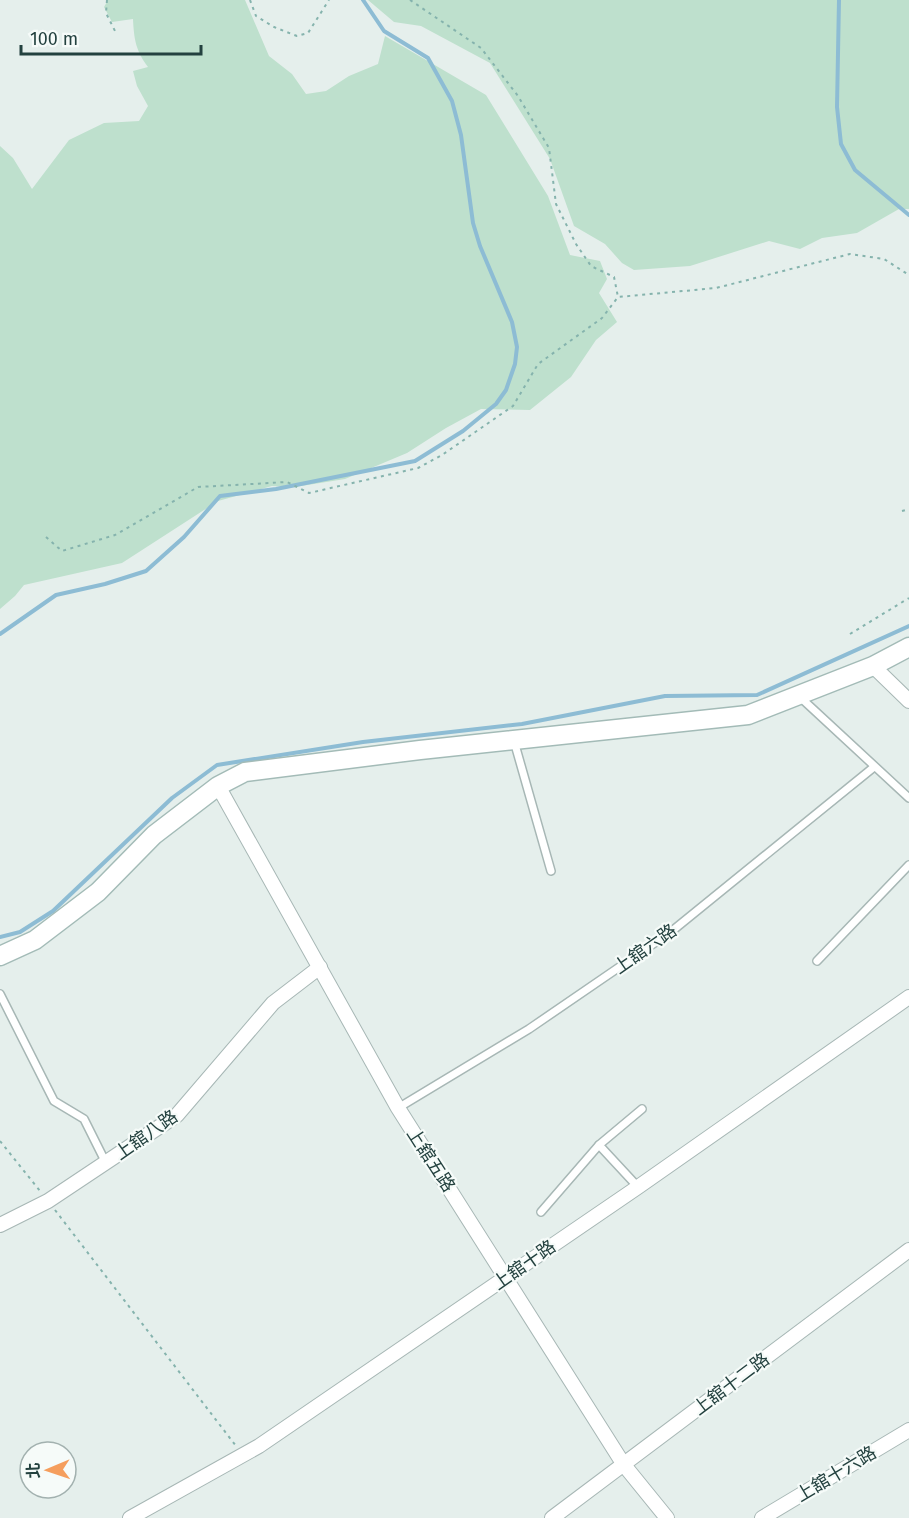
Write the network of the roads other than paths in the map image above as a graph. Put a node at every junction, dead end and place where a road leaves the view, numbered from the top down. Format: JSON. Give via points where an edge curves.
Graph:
{"nodes":[{"id":1,"x":909,"y":647,"type":"edge"},
{"id":2,"x":873,"y":666,"type":"junction"},
{"id":3,"x":799,"y":696,"type":"junction"},
{"id":4,"x":909,"y":701,"type":"edge"},
{"id":5,"x":514,"y":740,"type":"junction"},
{"id":6,"x":874,"y":767,"type":"junction"},
{"id":7,"x":218,"y":786,"type":"junction"},
{"id":8,"x":909,"y":798,"type":"edge"},
{"id":9,"x":909,"y":865,"type":"edge"},
{"id":10,"x":551,"y":871,"type":"dead end"},
{"id":11,"x":0,"y":956,"type":"edge"},
{"id":12,"x":817,"y":961,"type":"dead end"},
{"id":13,"x":320,"y":967,"type":"junction"},
{"id":14,"x":0,"y":994,"type":"edge"},
{"id":15,"x":909,"y":997,"type":"edge"},
{"id":16,"x":398,"y":1108,"type":"junction"},
{"id":17,"x":642,"y":1109,"type":"dead end"},
{"id":18,"x":599,"y":1144,"type":"junction"},
{"id":19,"x":106,"y":1163,"type":"junction"},
{"id":20,"x":638,"y":1187,"type":"junction"},
{"id":21,"x":541,"y":1212,"type":"dead end"},
{"id":22,"x":0,"y":1225,"type":"edge"},
{"id":23,"x":909,"y":1250,"type":"edge"},
{"id":24,"x":506,"y":1278,"type":"junction"},
{"id":25,"x":909,"y":1430,"type":"edge"},
{"id":26,"x":624,"y":1465,"type":"junction"},
{"id":27,"x":130,"y":1518,"type":"edge"},
{"id":28,"x":552,"y":1518,"type":"edge"},
{"id":29,"x":667,"y":1518,"type":"edge"},
{"id":30,"x":762,"y":1518,"type":"edge"}],
"edges":[{"from":1,"to":2,"type":"street"},
{"from":2,"to":3,"type":"street"},
{"from":2,"to":4,"type":"street"},
{"from":3,"to":5,"type":"street","via":[[748,715]]},
{"from":3,"to":6,"type":"lane"},
{"from":5,"to":7,"type":"street","via":[[245,772]]},
{"from":5,"to":10,"type":"lane"},
{"from":6,"to":8,"type":"lane"},
{"from":6,"to":16,"type":"lane","name":"上舘六路","via":[[672,931],[529,1029]]},
{"from":7,"to":11,"type":"street","via":[[154,835],[98,892],[35,940]]},
{"from":7,"to":13,"type":"street","name":"上舘五路"},
{"from":9,"to":12,"type":"lane"},
{"from":13,"to":16,"type":"street","name":"上舘五路"},
{"from":13,"to":19,"type":"street","name":"上舘八路","via":[[273,1003],[177,1116]]},
{"from":14,"to":19,"type":"lane","via":[[54,1101],[84,1119]]},
{"from":15,"to":20,"type":"street","name":"上舘十路"},
{"from":16,"to":24,"type":"street","name":"上舘五路"},
{"from":17,"to":18,"type":"lane"},
{"from":18,"to":20,"type":"lane"},
{"from":18,"to":21,"type":"lane"},
{"from":19,"to":22,"type":"street","name":"上舘八路","via":[[48,1201]]},
{"from":20,"to":24,"type":"street","name":"上舘十路"},
{"from":23,"to":26,"type":"street","name":"上舘十二路"},
{"from":24,"to":26,"type":"street","name":"上舘五路"},
{"from":24,"to":27,"type":"street","name":"上舘十路","via":[[269,1440]]},
{"from":25,"to":30,"type":"street","name":"上舘十六路"},
{"from":26,"to":28,"type":"street","name":"上舘十二路"},
{"from":26,"to":29,"type":"street","name":"上舘五路"}]}
